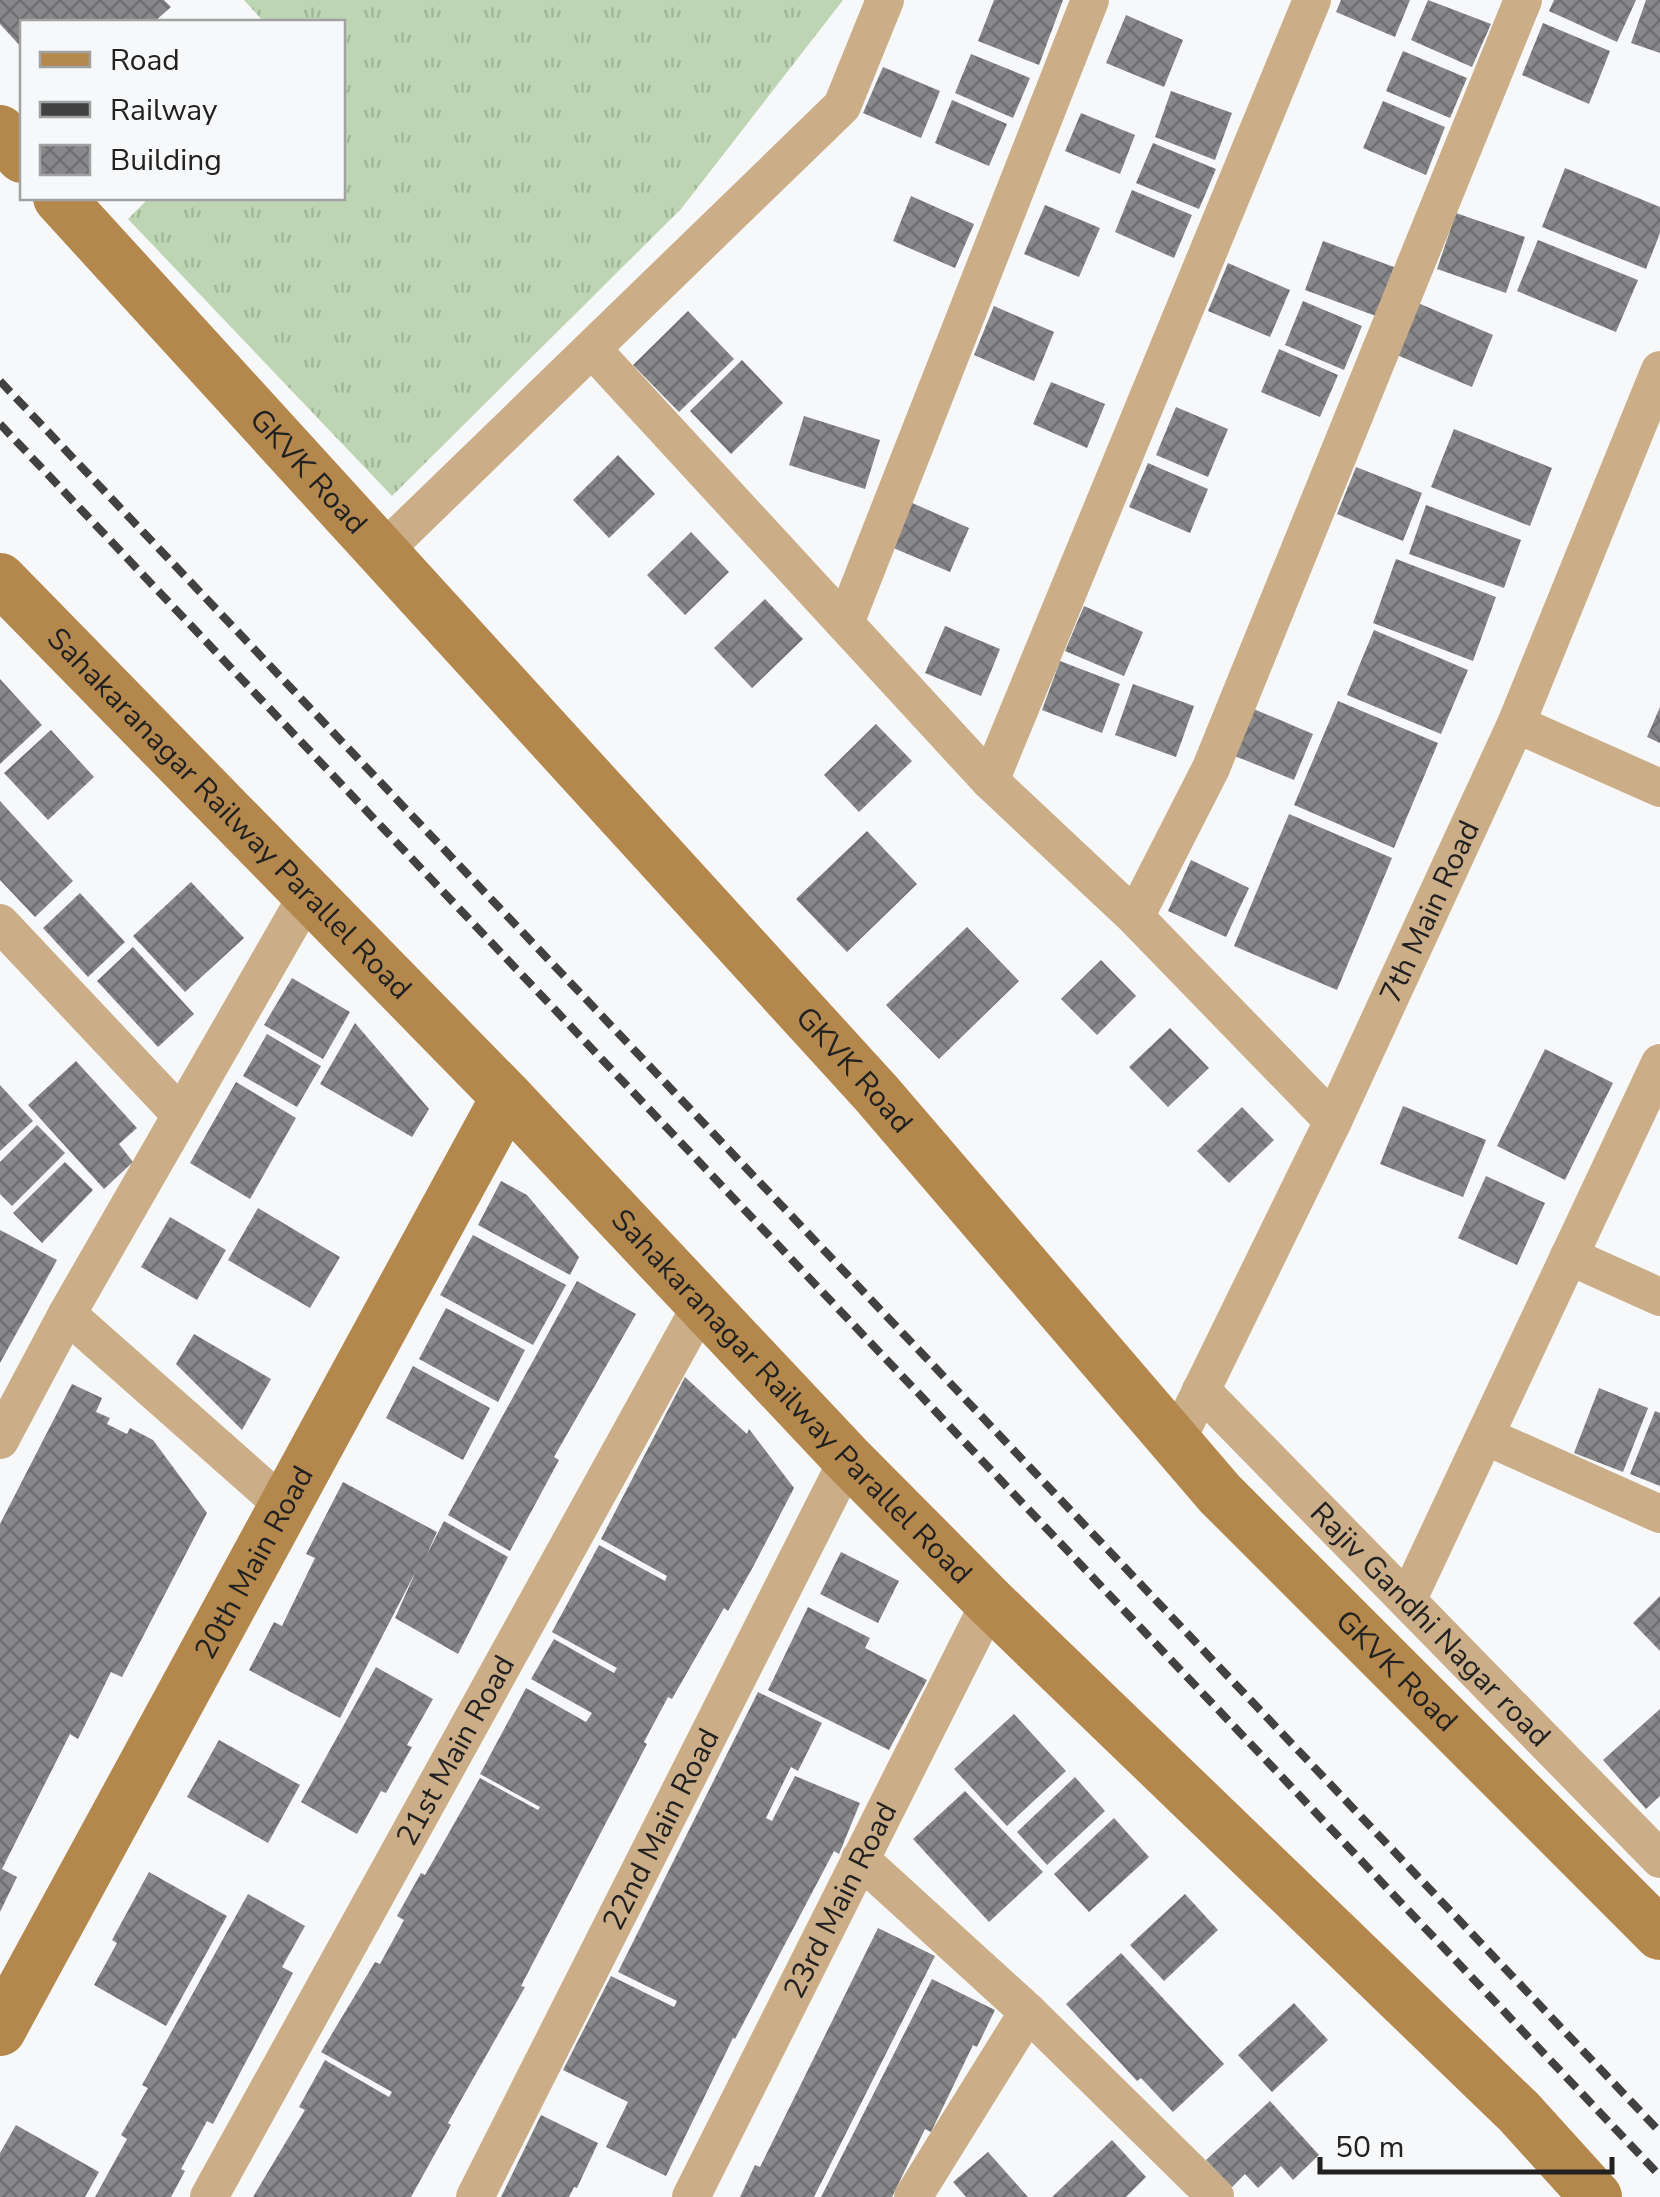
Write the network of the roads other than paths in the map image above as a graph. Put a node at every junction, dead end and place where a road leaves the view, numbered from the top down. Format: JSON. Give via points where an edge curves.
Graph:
{"nodes":[{"id":1,"x":884,"y":0,"type":"edge"},
{"id":2,"x":1090,"y":0,"type":"edge"},
{"id":3,"x":1312,"y":0,"type":"edge"},
{"id":4,"x":1524,"y":0,"type":"edge"},
{"id":5,"x":0,"y":132,"type":"edge"},
{"id":6,"x":20,"y":155,"type":"edge"},
{"id":7,"x":61,"y":200,"type":"edge"},
{"id":8,"x":592,"y":349,"type":"junction"},
{"id":9,"x":1660,"y":370,"type":"edge"},
{"id":10,"x":1647,"y":442,"type":"edge"},
{"id":11,"x":384,"y":552,"type":"junction"},
{"id":12,"x":0,"y":579,"type":"edge"},
{"id":13,"x":845,"y":623,"type":"junction"},
{"id":14,"x":1516,"y":724,"type":"junction"},
{"id":15,"x":990,"y":781,"type":"junction"},
{"id":16,"x":1660,"y":788,"type":"edge"},
{"id":17,"x":308,"y":894,"type":"junction"},
{"id":18,"x":1135,"y":917,"type":"junction"},
{"id":19,"x":0,"y":923,"type":"edge"},
{"id":20,"x":1658,"y":1070,"type":"edge"},
{"id":21,"x":507,"y":1096,"type":"junction"},
{"id":22,"x":181,"y":1115,"type":"junction"},
{"id":23,"x":1332,"y":1122,"type":"junction"},
{"id":24,"x":1570,"y":1256,"type":"junction"},
{"id":25,"x":1660,"y":1296,"type":"edge"},
{"id":26,"x":703,"y":1302,"type":"junction"},
{"id":27,"x":67,"y":1314,"type":"junction"},
{"id":28,"x":1202,"y":1390,"type":"junction"},
{"id":29,"x":1485,"y":1436,"type":"junction"},
{"id":30,"x":0,"y":1440,"type":"edge"},
{"id":31,"x":1176,"y":1442,"type":"junction"},
{"id":32,"x":848,"y":1460,"type":"junction"},
{"id":33,"x":284,"y":1506,"type":"junction"},
{"id":34,"x":1660,"y":1514,"type":"edge"},
{"id":35,"x":1408,"y":1599,"type":"junction"},
{"id":36,"x":990,"y":1602,"type":"junction"},
{"id":37,"x":1660,"y":1858,"type":"edge"},
{"id":38,"x":860,"y":1859,"type":"junction"},
{"id":39,"x":1660,"y":1934,"type":"edge"},
{"id":40,"x":1028,"y":2012,"type":"junction"},
{"id":41,"x":1,"y":2026,"type":"edge"},
{"id":42,"x":1215,"y":2196,"type":"edge"},
{"id":43,"x":209,"y":2197,"type":"edge"},
{"id":44,"x":475,"y":2197,"type":"edge"},
{"id":45,"x":690,"y":2197,"type":"edge"},
{"id":46,"x":913,"y":2197,"type":"edge"},
{"id":47,"x":1596,"y":2197,"type":"edge"}],
"edges":[{"from":1,"to":8,"type":"street","via":[[842,106]]},
{"from":2,"to":13,"type":"street"},
{"from":3,"to":15,"type":"street"},
{"from":4,"to":18,"type":"street","via":[[1211,768]]},
{"from":5,"to":6,"type":"street"},
{"from":7,"to":11,"type":"street","name":"GKVK Road"},
{"from":8,"to":11,"type":"street"},
{"from":8,"to":13,"type":"street"},
{"from":9,"to":10,"type":"street","name":"7th Main Road"},
{"from":10,"to":14,"type":"street","name":"7th Main Road"},
{"from":11,"to":31,"type":"street","name":"GKVK Road","via":[[876,1092]]},
{"from":12,"to":17,"type":"street","name":"Sahakaranagar Railway Parallel Road"},
{"from":13,"to":15,"type":"street"},
{"from":14,"to":16,"type":"street"},
{"from":14,"to":23,"type":"street","name":"7th Main Road"},
{"from":15,"to":18,"type":"street"},
{"from":17,"to":21,"type":"street","name":"Sahakaranagar Railway Parallel Road"},
{"from":17,"to":22,"type":"street"},
{"from":18,"to":23,"type":"street"},
{"from":19,"to":22,"type":"street"},
{"from":20,"to":24,"type":"street"},
{"from":21,"to":26,"type":"street","name":"Sahakaranagar Railway Parallel Road"},
{"from":21,"to":33,"type":"street","name":"20th Main Road"},
{"from":22,"to":27,"type":"street"},
{"from":23,"to":28,"type":"street","name":"7th Main Road"},
{"from":24,"to":25,"type":"street"},
{"from":24,"to":29,"type":"street"},
{"from":26,"to":32,"type":"street","name":"Sahakaranagar Railway Parallel Road"},
{"from":26,"to":43,"type":"street","name":"21st Main Road"},
{"from":27,"to":30,"type":"street"},
{"from":27,"to":33,"type":"street"},
{"from":28,"to":31,"type":"street","name":"7th Main Road"},
{"from":28,"to":35,"type":"street","name":"Rajiv Gandhi Nagar road"},
{"from":29,"to":34,"type":"street"},
{"from":29,"to":35,"type":"street"},
{"from":31,"to":39,"type":"street","name":"GKVK Road","via":[[1220,1494]]},
{"from":32,"to":36,"type":"street","name":"Sahakaranagar Railway Parallel Road"},
{"from":32,"to":44,"type":"street","name":"22nd Main Road"},
{"from":33,"to":41,"type":"street","name":"20th Main Road"},
{"from":35,"to":37,"type":"street","name":"Rajiv Gandhi Nagar road"},
{"from":36,"to":38,"type":"street","name":"23rd Main Road"},
{"from":36,"to":47,"type":"street","name":"Sahakaranagar Railway Parallel Road","via":[[1519,2112]]},
{"from":38,"to":40,"type":"street"},
{"from":38,"to":45,"type":"street","name":"23rd Main Road"},
{"from":40,"to":42,"type":"street"},
{"from":40,"to":46,"type":"street"}]}
